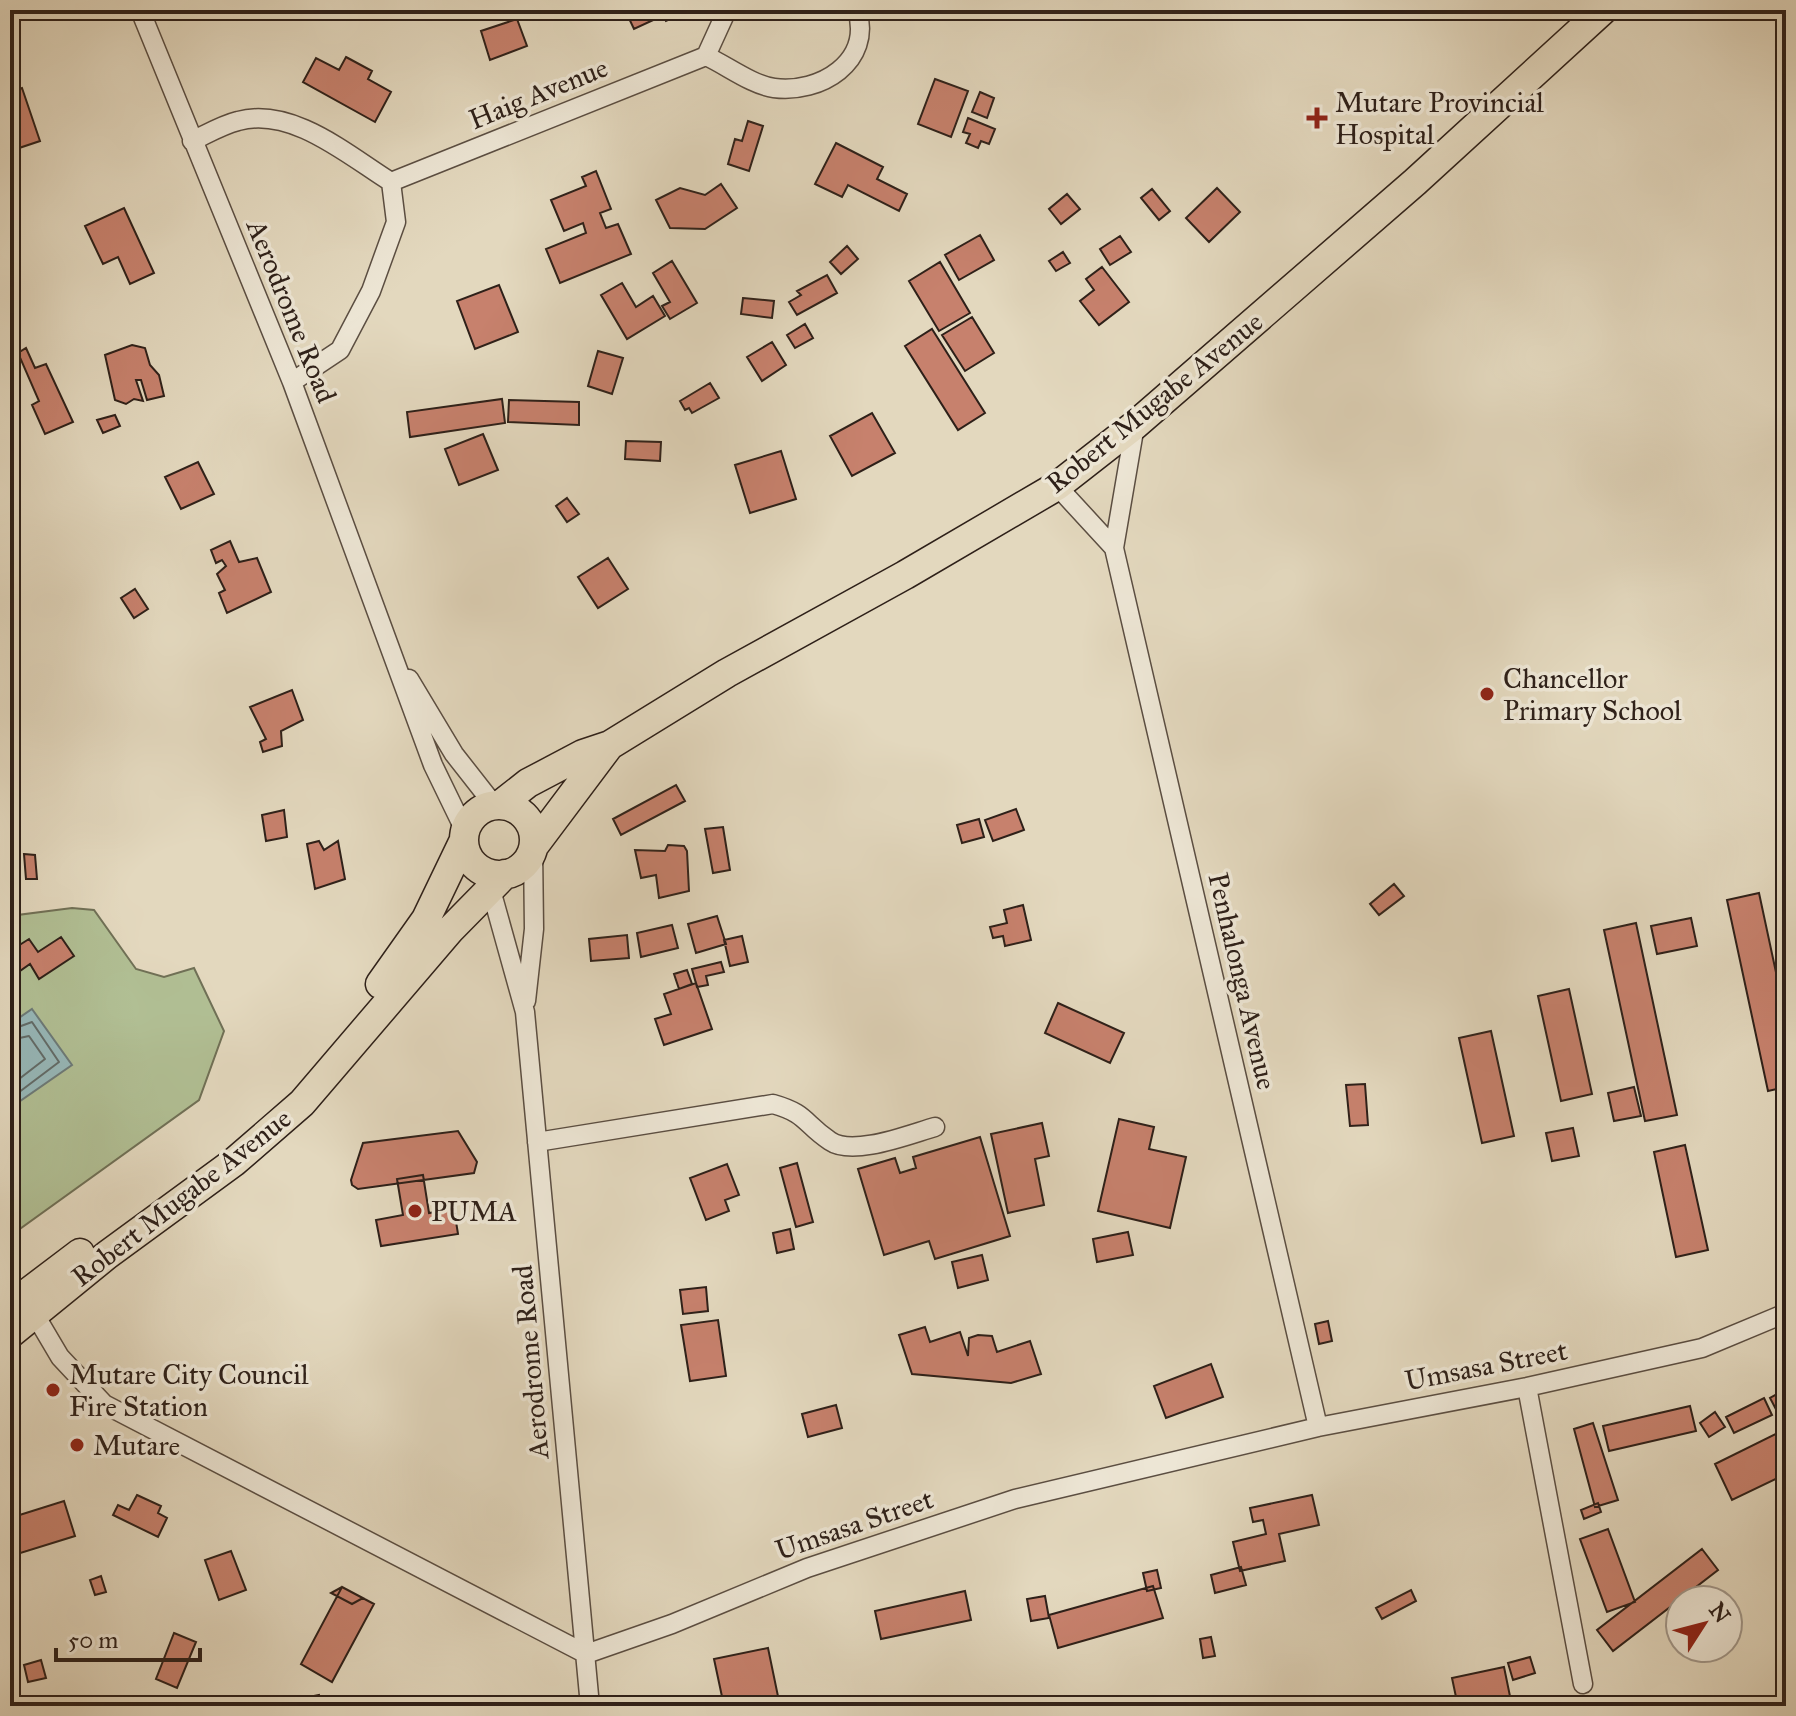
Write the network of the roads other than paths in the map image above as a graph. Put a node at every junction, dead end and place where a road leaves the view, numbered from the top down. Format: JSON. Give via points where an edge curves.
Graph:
{"nodes":[{"id":1,"x":140,"y":10,"type":"edge"},
{"id":2,"x":727,"y":10,"type":"edge"},
{"id":3,"x":857,"y":10,"type":"edge"},
{"id":4,"x":1603,"y":10,"type":"edge"},
{"id":5,"x":706,"y":56,"type":"junction"},
{"id":6,"x":192,"y":141,"type":"junction"},
{"id":7,"x":391,"y":182,"type":"junction"},
{"id":8,"x":292,"y":382,"type":"junction"},
{"id":9,"x":1135,"y":425,"type":"junction"},
{"id":10,"x":1057,"y":486,"type":"junction"},
{"id":11,"x":1114,"y":548,"type":"junction"},
{"id":12,"x":383,"y":635,"type":"junction"},
{"id":13,"x":610,"y":745,"type":"junction"},
{"id":14,"x":497,"y":805,"type":"junction"},
{"id":15,"x":465,"y":836,"type":"junction"},
{"id":16,"x":533,"y":847,"type":"junction"},
{"id":17,"x":494,"y":879,"type":"junction"},
{"id":18,"x":525,"y":1012,"type":"junction"},
{"id":19,"x":935,"y":1127,"type":"dead end"},
{"id":20,"x":537,"y":1142,"type":"junction"},
{"id":21,"x":22,"y":1309,"type":"edge"},
{"id":22,"x":1786,"y":1313,"type":"edge"},
{"id":23,"x":10,"y":1334,"type":"edge"},
{"id":24,"x":1527,"y":1387,"type":"junction"},
{"id":25,"x":1318,"y":1427,"type":"junction"},
{"id":26,"x":586,"y":1654,"type":"junction"},
{"id":27,"x":1583,"y":1684,"type":"dead end"},
{"id":28,"x":590,"y":1706,"type":"edge"}],
"edges":[{"from":1,"to":6,"type":"street","name":"Aerodrome Road"},
{"from":2,"to":5,"type":"street"},
{"from":3,"to":5,"type":"street","via":[[857,50],[817,86],[772,88]]},
{"from":4,"to":9,"type":"highway","name":"Robert Mugabe Avenue"},
{"from":5,"to":7,"type":"street","name":"Haig Avenue"},
{"from":6,"to":7,"type":"street","via":[[240,120],[274,121],[311,132]]},
{"from":6,"to":8,"type":"street","name":"Aerodrome Road"},
{"from":7,"to":8,"type":"street","via":[[396,222],[371,291],[340,350]]},
{"from":8,"to":12,"type":"street","name":"Aerodrome Road"},
{"from":9,"to":10,"type":"highway","name":"Robert Mugabe Avenue"},
{"from":9,"to":11,"type":"street","name":"Penhalonga Avenue"},
{"from":10,"to":11,"type":"street","name":"Penhalonga Avenue"},
{"from":10,"to":13,"type":"highway","name":"Robert Mugabe Avenue"},
{"from":11,"to":25,"type":"street","name":"Penhalonga Avenue"},
{"from":12,"to":14,"type":"street","name":"Aerodrome Road","via":[[454,754]]},
{"from":12,"to":15,"type":"street","name":"Aerodrome Road"},
{"from":13,"to":14,"type":"highway","name":"Robert Mugabe Avenue","via":[[559,766]]},
{"from":13,"to":16,"type":"highway","name":"Robert Mugabe Avenue"},
{"from":14,"to":15,"type":"highway","via":[[476,813]]},
{"from":14,"to":16,"type":"highway","via":[[522,813],[534,834]]},
{"from":15,"to":17,"type":"highway","via":[[470,859]]},
{"from":15,"to":21,"type":"highway","name":"Robert Mugabe Avenue","via":[[426,919],[403,954],[291,1090],[221,1153]]},
{"from":16,"to":17,"type":"highway","via":[[526,862]]},
{"from":16,"to":18,"type":"street","name":"Aerodrome Road","via":[[534,929]]},
{"from":17,"to":18,"type":"street","name":"Aerodrome Road"},
{"from":17,"to":21,"type":"highway","name":"Robert Mugabe Avenue","via":[[335,1067],[272,1131]]},
{"from":18,"to":20,"type":"street","name":"Aerodrome Road"},
{"from":19,"to":20,"type":"street","via":[[868,1145],[833,1144],[800,1112],[773,1104]]},
{"from":20,"to":26,"type":"street","name":"Aerodrome Road"},
{"from":21,"to":23,"type":"highway","name":"Robert Mugabe Avenue"},
{"from":21,"to":26,"type":"street","via":[[104,1404]]},
{"from":22,"to":24,"type":"street","name":"Umsasa Street","via":[[1702,1348]]},
{"from":24,"to":25,"type":"street","name":"Umsasa Street"},
{"from":24,"to":27,"type":"street"},
{"from":25,"to":26,"type":"street","name":"Umsasa Street","via":[[1015,1499],[807,1568]]},
{"from":26,"to":28,"type":"street","name":"Aerodrome Road"}]}
